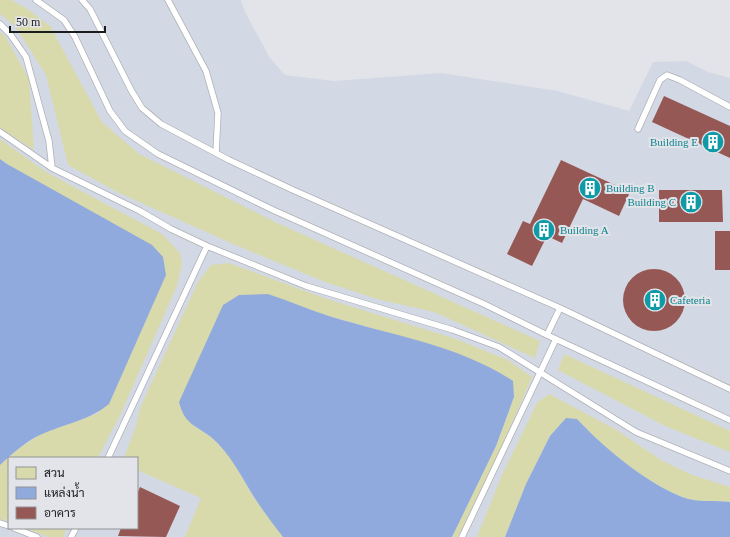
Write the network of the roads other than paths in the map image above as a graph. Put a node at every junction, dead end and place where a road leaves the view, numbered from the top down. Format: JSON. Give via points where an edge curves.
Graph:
{"nodes":[{"id":1,"x":36,"y":0,"type":"edge"},
{"id":2,"x":82,"y":0,"type":"edge"},
{"id":3,"x":168,"y":0,"type":"edge"},
{"id":4,"x":0,"y":24,"type":"edge"},
{"id":5,"x":730,"y":106,"type":"edge"},
{"id":6,"x":638,"y":129,"type":"dead end"},
{"id":7,"x":0,"y":132,"type":"edge"},
{"id":8,"x":216,"y":153,"type":"junction"},
{"id":9,"x":52,"y":168,"type":"junction"},
{"id":10,"x":207,"y":246,"type":"junction"},
{"id":11,"x":560,"y":308,"type":"junction"},
{"id":12,"x":547,"y":335,"type":"junction"},
{"id":13,"x":556,"y":339,"type":"junction"},
{"id":14,"x":540,"y":373,"type":"junction"},
{"id":15,"x":730,"y":390,"type":"edge"},
{"id":16,"x":730,"y":420,"type":"edge"},
{"id":17,"x":108,"y":457,"type":"edge"},
{"id":18,"x":730,"y":470,"type":"edge"},
{"id":19,"x":17,"y":529,"type":"edge"},
{"id":20,"x":37,"y":537,"type":"edge"},
{"id":21,"x":462,"y":537,"type":"edge"}],
"edges":[{"from":1,"to":12,"type":"lane","via":[[64,20],[75,37],[110,111],[125,131],[158,154],[273,210],[484,304]]},
{"from":2,"to":8,"type":"lane","via":[[90,9],[142,108],[161,124]]},
{"from":3,"to":8,"type":"lane","via":[[206,71],[218,113]]},
{"from":4,"to":9,"type":"lane","via":[[26,57],[49,141]]},
{"from":5,"to":6,"type":"lane","via":[[667,75],[660,80]]},
{"from":7,"to":9,"type":"lane"},
{"from":8,"to":11,"type":"lane","via":[[293,190]]},
{"from":9,"to":10,"type":"lane"},
{"from":10,"to":14,"type":"lane","via":[[306,286],[453,330],[499,347]]},
{"from":10,"to":17,"type":"lane"},
{"from":11,"to":12,"type":"lane"},
{"from":11,"to":15,"type":"lane"},
{"from":12,"to":13,"type":"lane"},
{"from":13,"to":14,"type":"lane"},
{"from":13,"to":16,"type":"lane"},
{"from":14,"to":18,"type":"lane","via":[[636,432]]},
{"from":14,"to":21,"type":"lane"},
{"from":19,"to":20,"type":"lane"}]}
